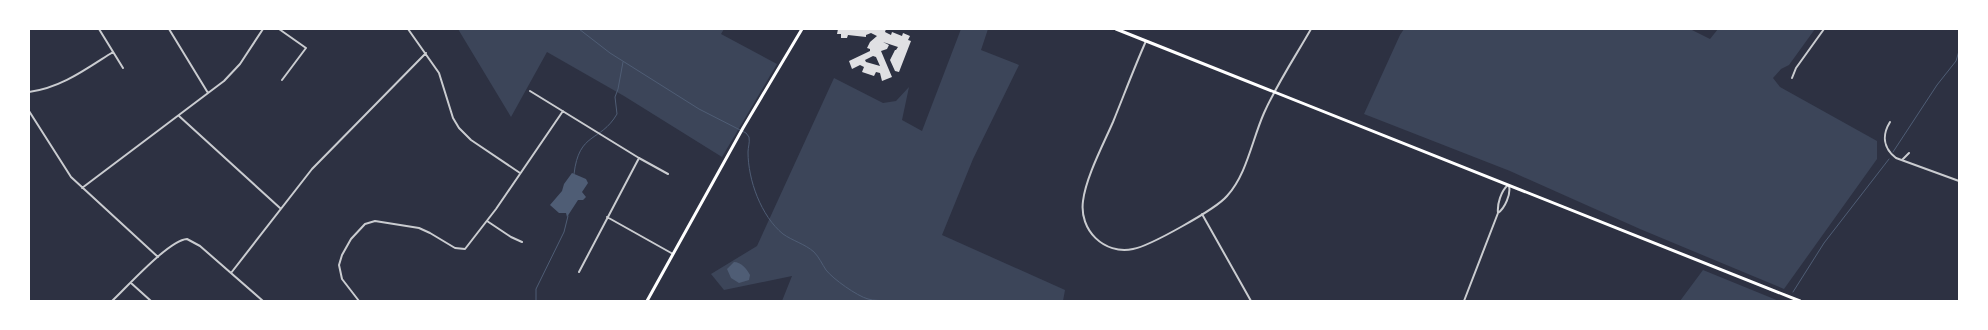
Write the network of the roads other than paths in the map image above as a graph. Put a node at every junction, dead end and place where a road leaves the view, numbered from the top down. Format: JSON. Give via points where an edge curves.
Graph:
{"nodes":[{"id":1,"x":99,"y":29,"type":"edge"},
{"id":2,"x":169,"y":29,"type":"edge"},
{"id":3,"x":263,"y":29,"type":"edge"},
{"id":4,"x":279,"y":29,"type":"edge"},
{"id":5,"x":408,"y":29,"type":"edge"},
{"id":6,"x":802,"y":29,"type":"edge"},
{"id":7,"x":1116,"y":29,"type":"edge"},
{"id":8,"x":1311,"y":29,"type":"edge"},
{"id":9,"x":1824,"y":29,"type":"edge"},
{"id":10,"x":1146,"y":41,"type":"junction"},
{"id":11,"x":113,"y":52,"type":"junction"},
{"id":12,"x":426,"y":53,"type":"junction"},
{"id":13,"x":123,"y":68,"type":"dead end"},
{"id":14,"x":1792,"y":78,"type":"dead end"},
{"id":15,"x":282,"y":80,"type":"dead end"},
{"id":16,"x":1275,"y":91,"type":"junction"},
{"id":17,"x":29,"y":92,"type":"edge"},
{"id":18,"x":530,"y":92,"type":"dead end"},
{"id":19,"x":208,"y":93,"type":"junction"},
{"id":20,"x":29,"y":111,"type":"edge"},
{"id":21,"x":563,"y":111,"type":"junction"},
{"id":22,"x":179,"y":116,"type":"junction"},
{"id":23,"x":1890,"y":122,"type":"dead end"},
{"id":24,"x":1909,"y":153,"type":"dead end"},
{"id":25,"x":639,"y":158,"type":"junction"},
{"id":26,"x":1902,"y":160,"type":"junction"},
{"id":27,"x":520,"y":173,"type":"junction"},
{"id":28,"x":668,"y":174,"type":"dead end"},
{"id":29,"x":1959,"y":181,"type":"edge"},
{"id":30,"x":1509,"y":184,"type":"junction"},
{"id":31,"x":82,"y":188,"type":"junction"},
{"id":32,"x":280,"y":208,"type":"junction"},
{"id":33,"x":1498,"y":213,"type":"junction"},
{"id":34,"x":1202,"y":214,"type":"junction"},
{"id":35,"x":607,"y":217,"type":"junction"},
{"id":36,"x":487,"y":221,"type":"junction"},
{"id":37,"x":522,"y":242,"type":"dead end"},
{"id":38,"x":672,"y":254,"type":"junction"},
{"id":39,"x":158,"y":257,"type":"junction"},
{"id":40,"x":579,"y":272,"type":"dead end"},
{"id":41,"x":232,"y":273,"type":"junction"},
{"id":42,"x":131,"y":283,"type":"junction"},
{"id":43,"x":112,"y":301,"type":"edge"},
{"id":44,"x":152,"y":301,"type":"edge"},
{"id":45,"x":263,"y":301,"type":"edge"},
{"id":46,"x":359,"y":301,"type":"edge"},
{"id":47,"x":647,"y":301,"type":"edge"},
{"id":48,"x":1251,"y":301,"type":"edge"},
{"id":49,"x":1464,"y":301,"type":"edge"},
{"id":50,"x":1800,"y":301,"type":"edge"}],
"edges":[{"from":1,"to":11,"type":"street"},
{"from":2,"to":19,"type":"street"},
{"from":3,"to":19,"type":"street","via":[[232,74]]},
{"from":4,"to":15,"type":"street","via":[[306,48]]},
{"from":5,"to":12,"type":"street"},
{"from":6,"to":38,"type":"main road"},
{"from":7,"to":10,"type":"main road"},
{"from":8,"to":16,"type":"street"},
{"from":9,"to":14,"type":"street","via":[[1796,68]]},
{"from":10,"to":16,"type":"main road"},
{"from":10,"to":34,"type":"street","via":[[1085,192],[1082,207],[1085,222],[1101,243],[1113,249],[1128,250],[1151,243]]},
{"from":11,"to":13,"type":"street"},
{"from":11,"to":17,"type":"street","via":[[61,84]]},
{"from":12,"to":27,"type":"street","via":[[439,73],[451,113],[459,128],[471,140]]},
{"from":12,"to":32,"type":"street","via":[[312,169]]},
{"from":16,"to":30,"type":"main road"},
{"from":16,"to":34,"type":"street","via":[[1236,183],[1226,197]]},
{"from":18,"to":21,"type":"street"},
{"from":19,"to":22,"type":"street"},
{"from":20,"to":31,"type":"street","via":[[62,165]]},
{"from":21,"to":25,"type":"street"},
{"from":21,"to":27,"type":"street"},
{"from":22,"to":31,"type":"street"},
{"from":22,"to":32,"type":"street"},
{"from":23,"to":26,"type":"street","via":[[1886,129],[1885,143],[1890,153]]},
{"from":24,"to":26,"type":"street"},
{"from":25,"to":28,"type":"street"},
{"from":25,"to":35,"type":"street"},
{"from":26,"to":29,"type":"street"},
{"from":27,"to":36,"type":"street"},
{"from":30,"to":33,"type":"street","via":[[1504,189]]},
{"from":30,"to":33,"type":"street","via":[[1511,191]]},
{"from":30,"to":50,"type":"main road"},
{"from":31,"to":39,"type":"street"},
{"from":32,"to":41,"type":"street"},
{"from":33,"to":49,"type":"street"},
{"from":34,"to":48,"type":"street"},
{"from":35,"to":38,"type":"street"},
{"from":35,"to":40,"type":"street"},
{"from":36,"to":37,"type":"street"},
{"from":36,"to":46,"type":"street","via":[[469,246],[462,250],[419,228],[375,221],[361,226],[345,249],[339,265],[342,279]]},
{"from":38,"to":47,"type":"main road"},
{"from":39,"to":41,"type":"street","via":[[178,241],[187,239],[200,246]]},
{"from":39,"to":42,"type":"street"},
{"from":41,"to":45,"type":"street"},
{"from":42,"to":43,"type":"street"},
{"from":42,"to":44,"type":"street"}]}
